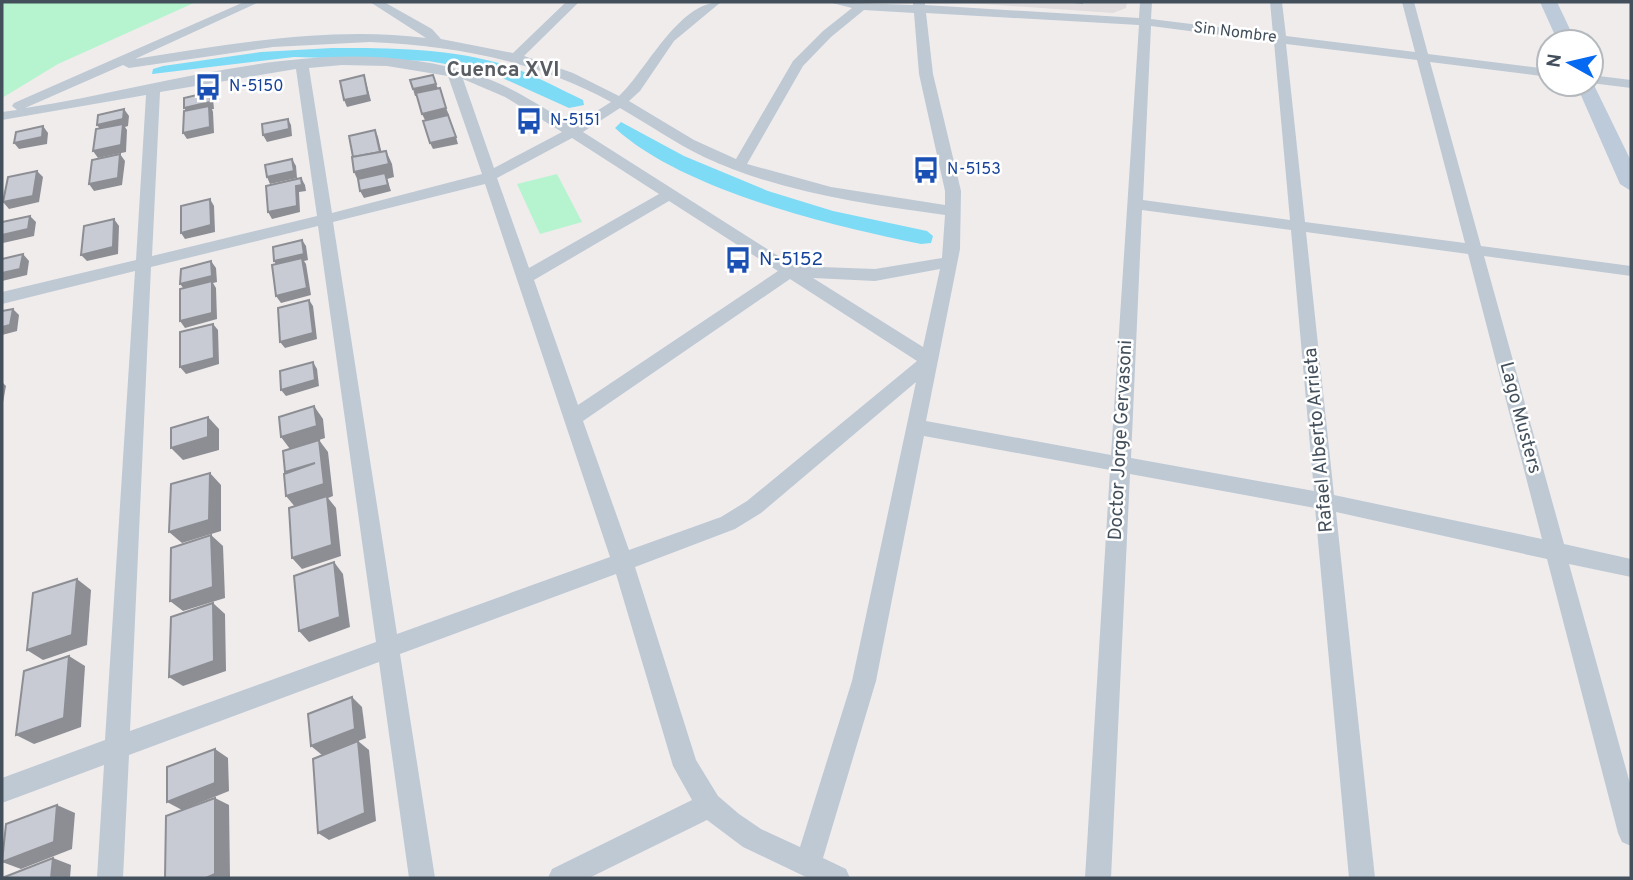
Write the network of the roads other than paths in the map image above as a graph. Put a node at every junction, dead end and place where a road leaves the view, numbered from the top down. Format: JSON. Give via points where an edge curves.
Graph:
{"nodes":[{"id":1,"x":253,"y":2,"type":"edge"},
{"id":2,"x":376,"y":2,"type":"edge"},
{"id":3,"x":411,"y":2,"type":"edge"},
{"id":4,"x":573,"y":2,"type":"edge"},
{"id":5,"x":715,"y":2,"type":"edge"},
{"id":6,"x":834,"y":2,"type":"edge"},
{"id":7,"x":1146,"y":2,"type":"edge"},
{"id":8,"x":1276,"y":2,"type":"edge"},
{"id":9,"x":1408,"y":2,"type":"edge"},
{"id":10,"x":1549,"y":2,"type":"edge"},
{"id":11,"x":919,"y":6,"type":"edge"},
{"id":12,"x":860,"y":7,"type":"junction"},
{"id":13,"x":392,"y":11,"type":"junction"},
{"id":14,"x":1145,"y":22,"type":"junction"},
{"id":15,"x":1561,"y":28,"type":"edge"},
{"id":16,"x":1280,"y":39,"type":"junction"},
{"id":17,"x":437,"y":43,"type":"junction"},
{"id":18,"x":147,"y":49,"type":"junction"},
{"id":19,"x":516,"y":57,"type":"junction"},
{"id":20,"x":1423,"y":57,"type":"junction"},
{"id":21,"x":302,"y":64,"type":"junction"},
{"id":22,"x":1535,"y":72,"type":"edge"},
{"id":23,"x":454,"y":73,"type":"junction"},
{"id":24,"x":127,"y":74,"type":"junction"},
{"id":25,"x":1605,"y":81,"type":"edge"},
{"id":26,"x":1631,"y":84,"type":"edge"},
{"id":27,"x":153,"y":90,"type":"junction"},
{"id":28,"x":1592,"y":98,"type":"edge"},
{"id":29,"x":620,"y":102,"type":"junction"},
{"id":30,"x":2,"y":115,"type":"edge"},
{"id":31,"x":573,"y":132,"type":"junction"},
{"id":32,"x":739,"y":166,"type":"junction"},
{"id":33,"x":489,"y":176,"type":"junction"},
{"id":34,"x":1631,"y":184,"type":"edge"},
{"id":35,"x":670,"y":194,"type":"junction"},
{"id":36,"x":1135,"y":204,"type":"junction"},
{"id":37,"x":954,"y":211,"type":"junction"},
{"id":38,"x":326,"y":221,"type":"junction"},
{"id":39,"x":1298,"y":226,"type":"junction"},
{"id":40,"x":1475,"y":249,"type":"junction"},
{"id":41,"x":949,"y":262,"type":"junction"},
{"id":42,"x":143,"y":265,"type":"junction"},
{"id":43,"x":790,"y":271,"type":"junction"},
{"id":44,"x":1631,"y":271,"type":"edge"},
{"id":45,"x":525,"y":278,"type":"junction"},
{"id":46,"x":2,"y":299,"type":"edge"},
{"id":47,"x":930,"y":360,"type":"junction"},
{"id":48,"x":573,"y":418,"type":"junction"},
{"id":49,"x":916,"y":427,"type":"junction"},
{"id":50,"x":1120,"y":464,"type":"junction"},
{"id":51,"x":1324,"y":501,"type":"junction"},
{"id":52,"x":1555,"y":550,"type":"junction"},
{"id":53,"x":623,"y":563,"type":"junction"},
{"id":54,"x":1631,"y":568,"type":"edge"},
{"id":55,"x":388,"y":649,"type":"junction"},
{"id":56,"x":116,"y":748,"type":"junction"},
{"id":57,"x":2,"y":790,"type":"edge"},
{"id":58,"x":709,"y":805,"type":"junction"},
{"id":59,"x":1631,"y":834,"type":"edge"},
{"id":60,"x":808,"y":864,"type":"junction"},
{"id":61,"x":110,"y":878,"type":"edge"},
{"id":62,"x":422,"y":878,"type":"edge"},
{"id":63,"x":561,"y":878,"type":"edge"},
{"id":64,"x":837,"y":878,"type":"edge"},
{"id":65,"x":1098,"y":878,"type":"edge"},
{"id":66,"x":1362,"y":878,"type":"edge"}],
"edges":[{"from":1,"to":18,"type":"street"},
{"from":2,"to":13,"type":"street"},
{"from":3,"to":13,"type":"street"},
{"from":4,"to":19,"type":"street"},
{"from":5,"to":29,"type":"street","via":[[670,38]]},
{"from":6,"to":12,"type":"street","name":"Sin Nombre"},
{"from":7,"to":14,"type":"street","name":"Doctor Jorge Gervasoni"},
{"from":8,"to":16,"type":"street","name":"Rafael Alberto Arrieta"},
{"from":9,"to":20,"type":"street","name":"Lago Musters"},
{"from":10,"to":15,"type":"main road"},
{"from":11,"to":12,"type":"street","name":"Sin Nombre"},
{"from":11,"to":14,"type":"street","name":"Sin Nombre"},
{"from":11,"to":37,"type":"street","via":[[923,60],[950,171]]},
{"from":12,"to":32,"type":"street","via":[[798,64]]},
{"from":13,"to":17,"type":"street","via":[[428,32]]},
{"from":14,"to":16,"type":"street","name":"Sin Nombre"},
{"from":14,"to":36,"type":"street","name":"Doctor Jorge Gervasoni"},
{"from":16,"to":20,"type":"street","name":"Sin Nombre"},
{"from":16,"to":39,"type":"street","name":"Rafael Alberto Arrieta"},
{"from":17,"to":19,"type":"street"},
{"from":17,"to":24,"type":"street","via":[[277,42]]},
{"from":18,"to":24,"type":"street"},
{"from":18,"to":30,"type":"street"},
{"from":19,"to":29,"type":"street","via":[[562,73]]},
{"from":20,"to":22,"type":"street","name":"Sin Nombre"},
{"from":20,"to":40,"type":"street","name":"Lago Musters"},
{"from":21,"to":23,"type":"street","via":[[380,64]]},
{"from":21,"to":27,"type":"street"},
{"from":21,"to":38,"type":"street"},
{"from":23,"to":31,"type":"street","via":[[497,87]]},
{"from":23,"to":33,"type":"street"},
{"from":24,"to":27,"type":"street"},
{"from":25,"to":26,"type":"street"},
{"from":27,"to":30,"type":"street"},
{"from":27,"to":42,"type":"street"},
{"from":28,"to":34,"type":"main road"},
{"from":29,"to":31,"type":"street"},
{"from":29,"to":32,"type":"street","via":[[690,144]]},
{"from":31,"to":33,"type":"street"},
{"from":31,"to":35,"type":"street"},
{"from":32,"to":37,"type":"street","via":[[864,199]]},
{"from":33,"to":38,"type":"street","via":[[456,190]]},
{"from":33,"to":45,"type":"street"},
{"from":35,"to":43,"type":"street"},
{"from":35,"to":45,"type":"street"},
{"from":36,"to":39,"type":"street"},
{"from":36,"to":50,"type":"street","name":"Doctor Jorge Gervasoni"},
{"from":37,"to":41,"type":"street"},
{"from":38,"to":42,"type":"street"},
{"from":38,"to":55,"type":"street"},
{"from":39,"to":40,"type":"street"},
{"from":39,"to":51,"type":"street","name":"Rafael Alberto Arrieta"},
{"from":40,"to":44,"type":"street"},
{"from":40,"to":52,"type":"street","name":"Lago Musters"},
{"from":41,"to":43,"type":"street","via":[[875,275]]},
{"from":41,"to":47,"type":"street"},
{"from":42,"to":46,"type":"street"},
{"from":42,"to":56,"type":"street"},
{"from":43,"to":47,"type":"street"},
{"from":43,"to":48,"type":"street"},
{"from":45,"to":48,"type":"street"},
{"from":47,"to":49,"type":"street"},
{"from":47,"to":53,"type":"street","via":[[754,507],[700,536]]},
{"from":48,"to":53,"type":"street"},
{"from":49,"to":50,"type":"street"},
{"from":49,"to":60,"type":"street","via":[[864,681]]},
{"from":50,"to":51,"type":"street"},
{"from":50,"to":65,"type":"street","name":"Doctor Jorge Gervasoni"},
{"from":51,"to":52,"type":"street"},
{"from":51,"to":66,"type":"street","name":"Rafael Alberto Arrieta"},
{"from":52,"to":54,"type":"street"},
{"from":52,"to":59,"type":"street","name":"Lago Musters"},
{"from":53,"to":55,"type":"street"},
{"from":53,"to":58,"type":"street","via":[[685,765]]},
{"from":55,"to":56,"type":"street"},
{"from":55,"to":62,"type":"street"},
{"from":56,"to":57,"type":"street"},
{"from":56,"to":61,"type":"street"},
{"from":58,"to":60,"type":"street","via":[[752,838]]},
{"from":58,"to":63,"type":"street"},
{"from":60,"to":64,"type":"street"}]}
